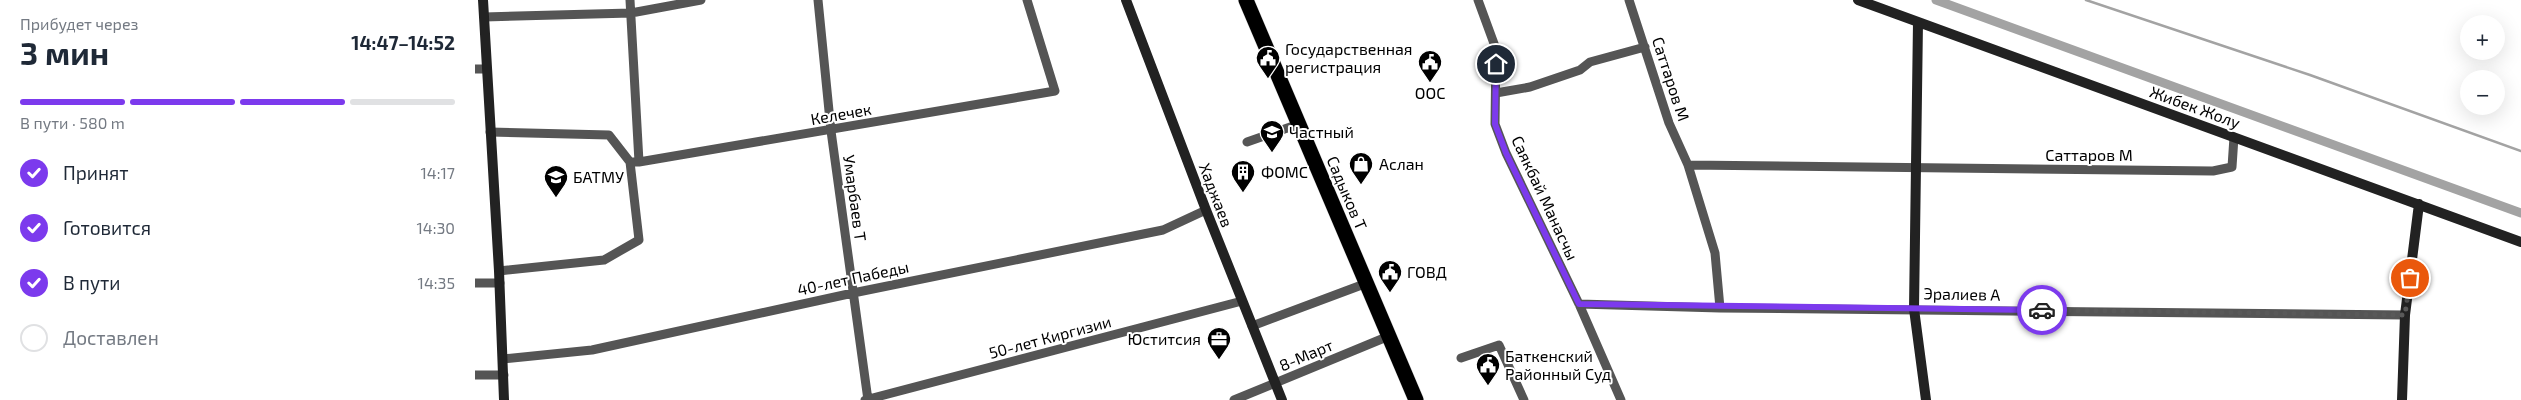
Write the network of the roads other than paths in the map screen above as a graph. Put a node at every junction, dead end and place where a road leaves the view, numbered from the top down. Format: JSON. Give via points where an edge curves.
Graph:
{"nodes":[{"id":1,"x":483,"y":0,"type":"edge"},
{"id":2,"x":630,"y":0,"type":"edge"},
{"id":3,"x":701,"y":0,"type":"edge"},
{"id":4,"x":818,"y":0,"type":"edge"},
{"id":5,"x":1027,"y":0,"type":"edge"},
{"id":6,"x":1126,"y":0,"type":"edge"},
{"id":7,"x":1246,"y":0,"type":"edge"},
{"id":8,"x":1479,"y":0,"type":"edge"},
{"id":9,"x":1629,"y":0,"type":"edge"},
{"id":10,"x":1858,"y":0,"type":"edge"},
{"id":11,"x":631,"y":12,"type":"junction"},
{"id":12,"x":484,"y":17,"type":"junction"},
{"id":13,"x":1918,"y":22,"type":"junction"},
{"id":14,"x":1645,"y":47,"type":"junction"},
{"id":15,"x":475,"y":69,"type":"edge"},
{"id":16,"x":487,"y":69,"type":"junction"},
{"id":17,"x":1496,"y":93,"type":"junction"},
{"id":18,"x":1299,"y":124,"type":"junction"},
{"id":19,"x":831,"y":131,"type":"junction"},
{"id":20,"x":490,"y":132,"type":"junction"},
{"id":21,"x":2233,"y":137,"type":"junction"},
{"id":22,"x":1247,"y":142,"type":"dead end"},
{"id":23,"x":635,"y":162,"type":"junction"},
{"id":24,"x":1688,"y":165,"type":"junction"},
{"id":25,"x":1915,"y":169,"type":"junction"},
{"id":26,"x":2419,"y":204,"type":"junction"},
{"id":27,"x":1206,"y":210,"type":"junction"},
{"id":28,"x":2521,"y":242,"type":"edge"},
{"id":29,"x":499,"y":271,"type":"junction"},
{"id":30,"x":475,"y":283,"type":"edge"},
{"id":31,"x":500,"y":283,"type":"junction"},
{"id":32,"x":1367,"y":283,"type":"junction"},
{"id":33,"x":853,"y":293,"type":"junction"},
{"id":34,"x":1242,"y":301,"type":"junction"},
{"id":35,"x":1579,"y":304,"type":"junction"},
{"id":36,"x":1720,"y":308,"type":"junction"},
{"id":37,"x":1914,"y":309,"type":"junction"},
{"id":38,"x":2405,"y":315,"type":"junction"},
{"id":39,"x":1252,"y":326,"type":"junction"},
{"id":40,"x":1389,"y":336,"type":"junction"},
{"id":41,"x":1461,"y":358,"type":"dead end"},
{"id":42,"x":503,"y":359,"type":"junction"},
{"id":43,"x":475,"y":375,"type":"edge"},
{"id":44,"x":504,"y":375,"type":"junction"},
{"id":45,"x":1276,"y":384,"type":"junction"},
{"id":46,"x":504,"y":400,"type":"edge"},
{"id":47,"x":867,"y":400,"type":"edge"},
{"id":48,"x":1235,"y":400,"type":"edge"},
{"id":49,"x":1282,"y":400,"type":"edge"},
{"id":50,"x":1416,"y":400,"type":"edge"},
{"id":51,"x":1524,"y":400,"type":"edge"},
{"id":52,"x":1621,"y":400,"type":"edge"},
{"id":53,"x":1926,"y":400,"type":"edge"},
{"id":54,"x":2402,"y":400,"type":"edge"}],
"edges":[{"from":1,"to":12,"type":"street"},
{"from":2,"to":11,"type":"street"},
{"from":3,"to":11,"type":"street"},
{"from":4,"to":19,"type":"street","name":"Умарбаев Т"},
{"from":5,"to":19,"type":"street","name":"Келечек","via":[[1055,91]]},
{"from":6,"to":27,"type":"street","name":"Хаджаев"},
{"from":7,"to":18,"type":"highway","name":"Садыков Т"},
{"from":8,"to":17,"type":"street","name":"Саякбай Манасчы","via":[[1496,49]]},
{"from":9,"to":14,"type":"street","name":"Саттаров М"},
{"from":10,"to":13,"type":"street","name":"Жибек Жолу"},
{"from":11,"to":12,"type":"street"},
{"from":11,"to":23,"type":"street"},
{"from":12,"to":16,"type":"street"},
{"from":13,"to":21,"type":"street","name":"Жибек Жолу"},
{"from":13,"to":25,"type":"street"},
{"from":14,"to":17,"type":"street","via":[[1590,62],[1580,70],[1530,87]]},
{"from":14,"to":24,"type":"street","name":"Саттаров М","via":[[1669,124]]},
{"from":15,"to":16,"type":"street"},
{"from":16,"to":20,"type":"street"},
{"from":17,"to":35,"type":"street","name":"Саякбай Манасчы","via":[[1495,124],[1506,153]]},
{"from":18,"to":22,"type":"street"},
{"from":18,"to":32,"type":"highway","name":"Садыков Т"},
{"from":19,"to":23,"type":"street","name":"Келечек"},
{"from":19,"to":33,"type":"street","name":"Умарбаев Т"},
{"from":20,"to":23,"type":"street","via":[[609,135]]},
{"from":20,"to":29,"type":"street"},
{"from":21,"to":25,"type":"street","name":"Саттаров М","via":[[2232,167],[2213,171]]},
{"from":21,"to":26,"type":"street","name":"Жибек Жолу"},
{"from":23,"to":29,"type":"street","via":[[639,240],[604,260]]},
{"from":24,"to":25,"type":"street","name":"Саттаров М"},
{"from":24,"to":36,"type":"street","name":"Саттаров М","via":[[1715,253]]},
{"from":25,"to":37,"type":"street"},
{"from":26,"to":28,"type":"street","name":"Жибек Жолу"},
{"from":26,"to":38,"type":"street"},
{"from":27,"to":33,"type":"street","name":"40-лет Пабеды","via":[[1163,230]]},
{"from":27,"to":34,"type":"street","name":"Хаджаев"},
{"from":29,"to":31,"type":"street"},
{"from":30,"to":31,"type":"street"},
{"from":31,"to":42,"type":"street"},
{"from":32,"to":39,"type":"street"},
{"from":32,"to":40,"type":"highway","name":"Садыков Т"},
{"from":33,"to":42,"type":"street","name":"40-лет Пабеды","via":[[592,350]]},
{"from":33,"to":47,"type":"street","name":"Умарбаев Т"},
{"from":34,"to":39,"type":"street","name":"Хаджаев"},
{"from":34,"to":47,"type":"street","name":"50-лет Киргизии"},
{"from":35,"to":36,"type":"street","name":"Эралиев А"},
{"from":35,"to":52,"type":"street","name":"Саякбай Манасчы"},
{"from":36,"to":37,"type":"street","name":"Эралиев А"},
{"from":37,"to":38,"type":"street","name":"Эралиев А"},
{"from":37,"to":53,"type":"street"},
{"from":38,"to":54,"type":"street"},
{"from":39,"to":45,"type":"street","name":"Хаджаев"},
{"from":40,"to":45,"type":"street","name":"8-Март"},
{"from":40,"to":50,"type":"highway","name":"Садыков Т"},
{"from":41,"to":51,"type":"street","via":[[1499,345]]},
{"from":42,"to":44,"type":"street"},
{"from":43,"to":44,"type":"street"},
{"from":44,"to":46,"type":"street"},
{"from":45,"to":48,"type":"street","name":"8-Март"},
{"from":45,"to":49,"type":"street","name":"Хаджаев"}]}
